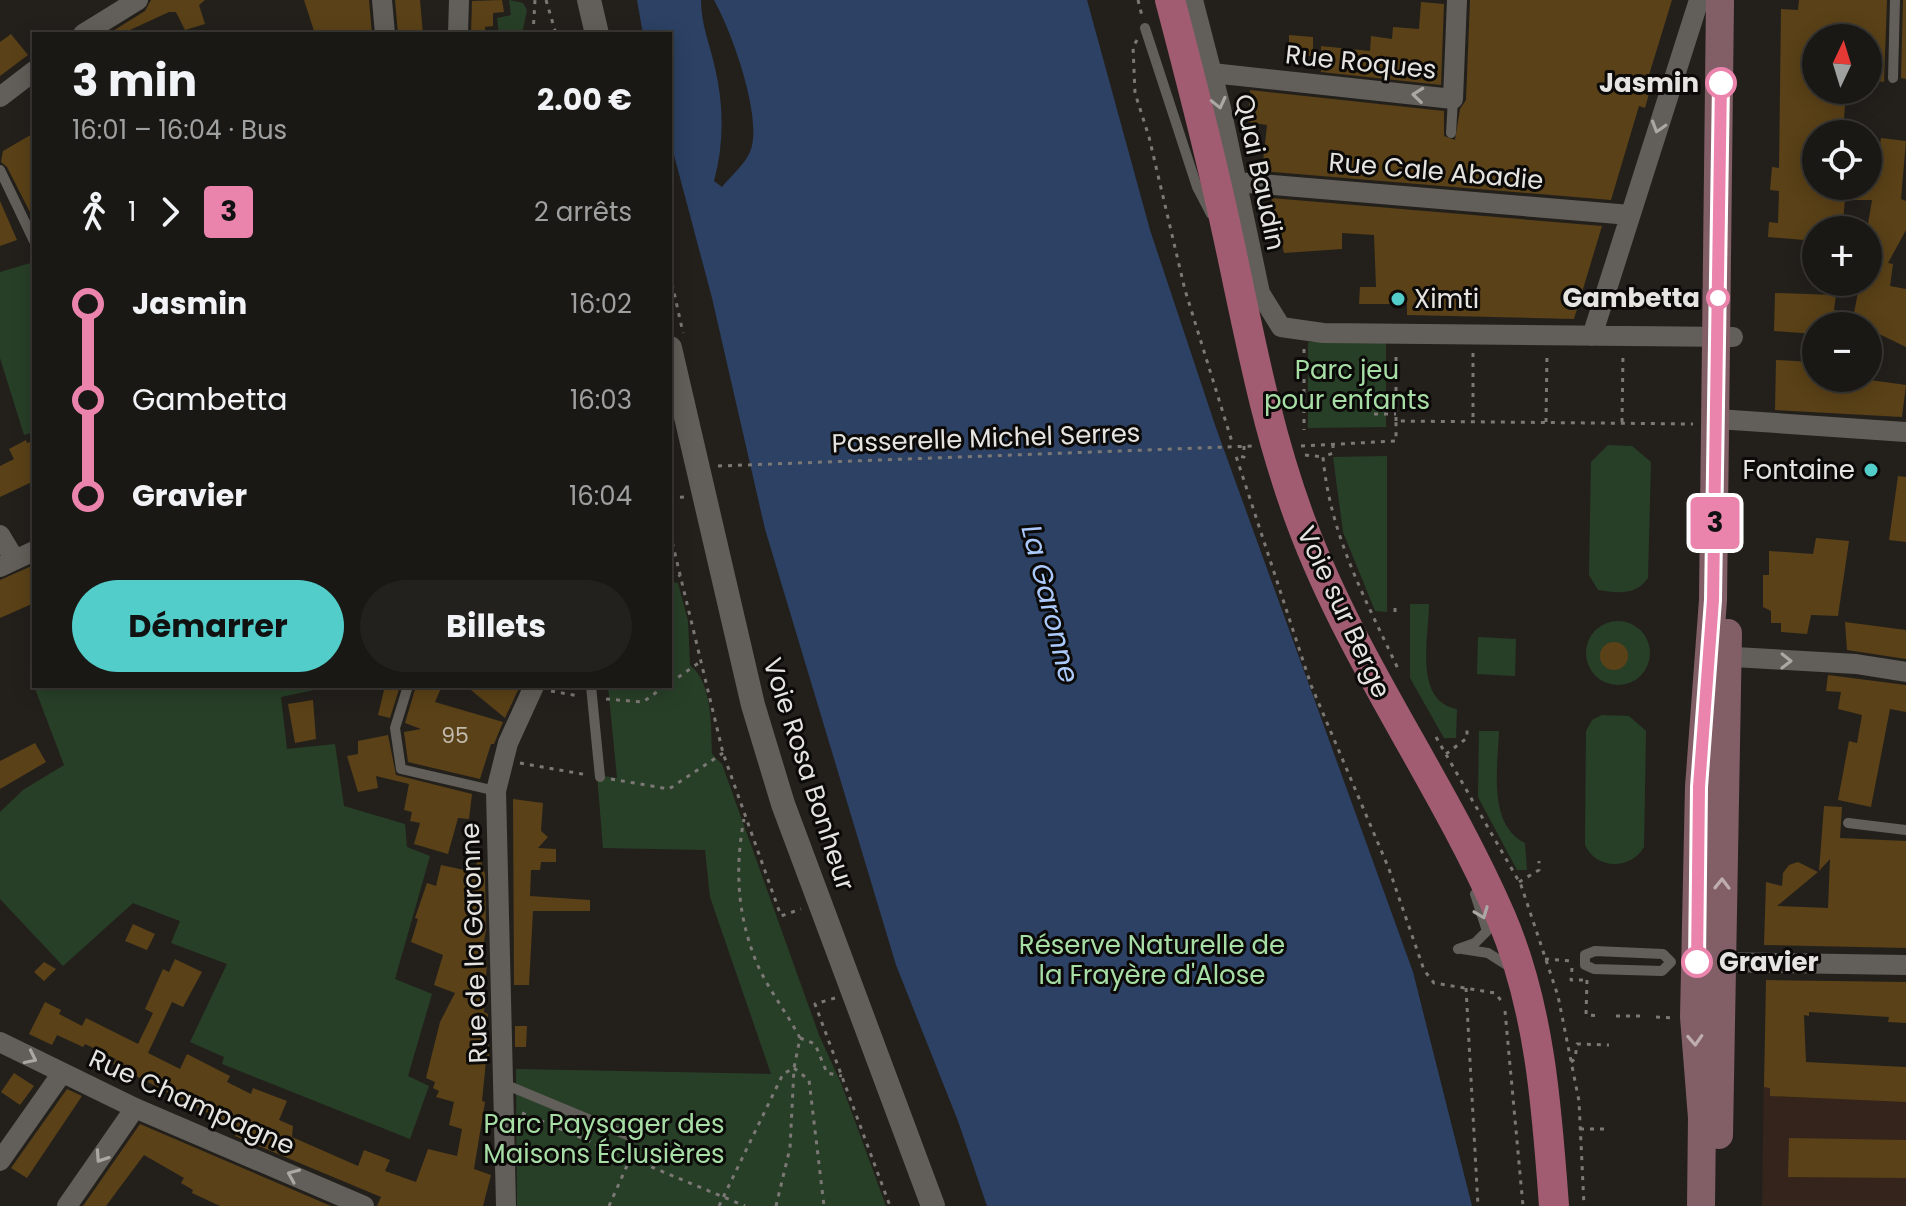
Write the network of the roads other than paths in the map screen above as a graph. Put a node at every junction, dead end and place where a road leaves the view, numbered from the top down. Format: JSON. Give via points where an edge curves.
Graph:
{"nodes":[{"id":1,"x":138,"y":0,"type":"edge"},
{"id":2,"x":382,"y":0,"type":"edge"},
{"id":3,"x":459,"y":0,"type":"edge"},
{"id":4,"x":589,"y":0,"type":"edge"},
{"id":5,"x":1170,"y":0,"type":"edge"},
{"id":6,"x":1193,"y":0,"type":"edge"},
{"id":7,"x":1457,"y":0,"type":"edge"},
{"id":8,"x":1699,"y":0,"type":"edge"},
{"id":9,"x":1720,"y":0,"type":"edge"},
{"id":10,"x":1740,"y":0,"type":"edge"},
{"id":11,"x":1895,"y":0,"type":"edge"},
{"id":12,"x":1145,"y":28,"type":"road end"},
{"id":13,"x":86,"y":32,"type":"edge"},
{"id":14,"x":385,"y":32,"type":"edge"},
{"id":15,"x":458,"y":32,"type":"edge"},
{"id":16,"x":597,"y":32,"type":"edge"},
{"id":17,"x":32,"y":73,"type":"edge"},
{"id":18,"x":1212,"y":73,"type":"junction"},
{"id":19,"x":1893,"y":78,"type":"dead end"},
{"id":20,"x":0,"y":97,"type":"edge"},
{"id":21,"x":1453,"y":99,"type":"junction"},
{"id":22,"x":1451,"y":133,"type":"dead end"},
{"id":23,"x":0,"y":170,"type":"edge"},
{"id":24,"x":1237,"y":182,"type":"junction"},
{"id":25,"x":1630,"y":215,"type":"junction"},
{"id":26,"x":1225,"y":221,"type":"junction"},
{"id":27,"x":32,"y":237,"type":"edge"},
{"id":28,"x":1592,"y":336,"type":"junction"},
{"id":29,"x":1726,"y":337,"type":"junction"},
{"id":30,"x":677,"y":342,"type":"edge"},
{"id":31,"x":1717,"y":421,"type":"junction"},
{"id":32,"x":1906,"y":431,"type":"edge"},
{"id":33,"x":0,"y":535,"type":"edge"},
{"id":34,"x":16,"y":559,"type":"edge"},
{"id":35,"x":1718,"y":656,"type":"junction"},
{"id":36,"x":1906,"y":672,"type":"edge"},
{"id":37,"x":407,"y":688,"type":"edge"},
{"id":38,"x":533,"y":688,"type":"edge"},
{"id":39,"x":591,"y":688,"type":"edge"},
{"id":40,"x":600,"y":777,"type":"dead end"},
{"id":41,"x":496,"y":791,"type":"junction"},
{"id":42,"x":1848,"y":823,"type":"dead end"},
{"id":43,"x":1906,"y":830,"type":"edge"},
{"id":44,"x":1474,"y":861,"type":"junction"},
{"id":45,"x":1696,"y":962,"type":"junction"},
{"id":46,"x":1906,"y":965,"type":"edge"},
{"id":47,"x":1524,"y":983,"type":"junction"},
{"id":48,"x":0,"y":1042,"type":"edge"},
{"id":49,"x":62,"y":1073,"type":"junction"},
{"id":50,"x":504,"y":1095,"type":"junction"},
{"id":51,"x":135,"y":1108,"type":"junction"},
{"id":52,"x":634,"y":1138,"type":"road end"},
{"id":53,"x":0,"y":1161,"type":"edge"},
{"id":54,"x":508,"y":1205,"type":"edge"},
{"id":55,"x":67,"y":1206,"type":"edge"},
{"id":56,"x":364,"y":1206,"type":"edge"},
{"id":57,"x":933,"y":1206,"type":"edge"},
{"id":58,"x":1554,"y":1206,"type":"edge"},
{"id":59,"x":1701,"y":1206,"type":"edge"},
{"id":60,"x":1718,"y":1206,"type":"edge"}],
"edges":[{"from":1,"to":13,"type":"street"},
{"from":2,"to":14,"type":"street"},
{"from":3,"to":15,"type":"street"},
{"from":4,"to":16,"type":"street"},
{"from":5,"to":26,"type":"main road","name":"Voie sur Berge"},
{"from":6,"to":18,"type":"street","name":"Quai Baudin"},
{"from":7,"to":21,"type":"street","name":"Rue Roques"},
{"from":8,"to":25,"type":"street","one_way":true},
{"from":9,"to":29,"type":"main road"},
{"from":10,"to":29,"type":"main road"},
{"from":11,"to":19,"type":"lane"},
{"from":12,"to":26,"type":"lane","via":[[1197,187],[1213,217]]},
{"from":17,"to":20,"type":"street"},
{"from":21,"to":18,"type":"street","name":"Rue Roques","one_way":true},
{"from":18,"to":24,"type":"street","name":"Quai Baudin","one_way":true},
{"from":21,"to":22,"type":"lane"},
{"from":23,"to":27,"type":"lane"},
{"from":24,"to":25,"type":"street","name":"Rue Cale Abadie"},
{"from":24,"to":28,"type":"street","name":"Quai Baudin","via":[[1260,293],[1277,323],[1288,330]]},
{"from":25,"to":28,"type":"street"},
{"from":26,"to":44,"type":"main road","name":"Voie sur Berge","via":[[1270,431],[1301,522],[1330,595]]},
{"from":28,"to":29,"type":"street"},
{"from":29,"to":31,"type":"main road"},
{"from":30,"to":57,"type":"street","name":"Voie Rosa Bonheur","via":[[753,705]]},
{"from":31,"to":32,"type":"street"},
{"from":31,"to":35,"type":"main road"},
{"from":33,"to":34,"type":"street"},
{"from":35,"to":36,"type":"street","one_way":true},
{"from":35,"to":45,"type":"main road"},
{"from":37,"to":41,"type":"lane","via":[[395,728],[401,769]]},
{"from":38,"to":41,"type":"street","name":"Rue de la Garonne","via":[[508,743]]},
{"from":39,"to":40,"type":"lane"},
{"from":41,"to":50,"type":"street","name":"Rue de la Garonne"},
{"from":42,"to":43,"type":"lane"},
{"from":44,"to":47,"type":"main road","name":"Voie sur Berge"},
{"from":44,"to":47,"type":"lane","one_way":true,"via":[[1471,879],[1487,931],[1458,949],[1494,956]]},
{"from":45,"to":45,"type":"lane","via":[[1663,954],[1585,955],[1585,965],[1594,969],[1662,971]]},
{"from":45,"to":46,"type":"street"},
{"from":45,"to":59,"type":"main road","one_way":true},
{"from":45,"to":60,"type":"main road"},
{"from":47,"to":58,"type":"main road","name":"Voie sur Berge","via":[[1543,1085]]},
{"from":48,"to":49,"type":"street","name":"Rue Champagne","one_way":true},
{"from":49,"to":51,"type":"street","name":"Rue Champagne"},
{"from":49,"to":53,"type":"street"},
{"from":50,"to":52,"type":"lane"},
{"from":50,"to":54,"type":"street","name":"Rue de la Garonne"},
{"from":51,"to":55,"type":"street","one_way":true},
{"from":56,"to":51,"type":"street","name":"Rue Champagne","one_way":true}]}
